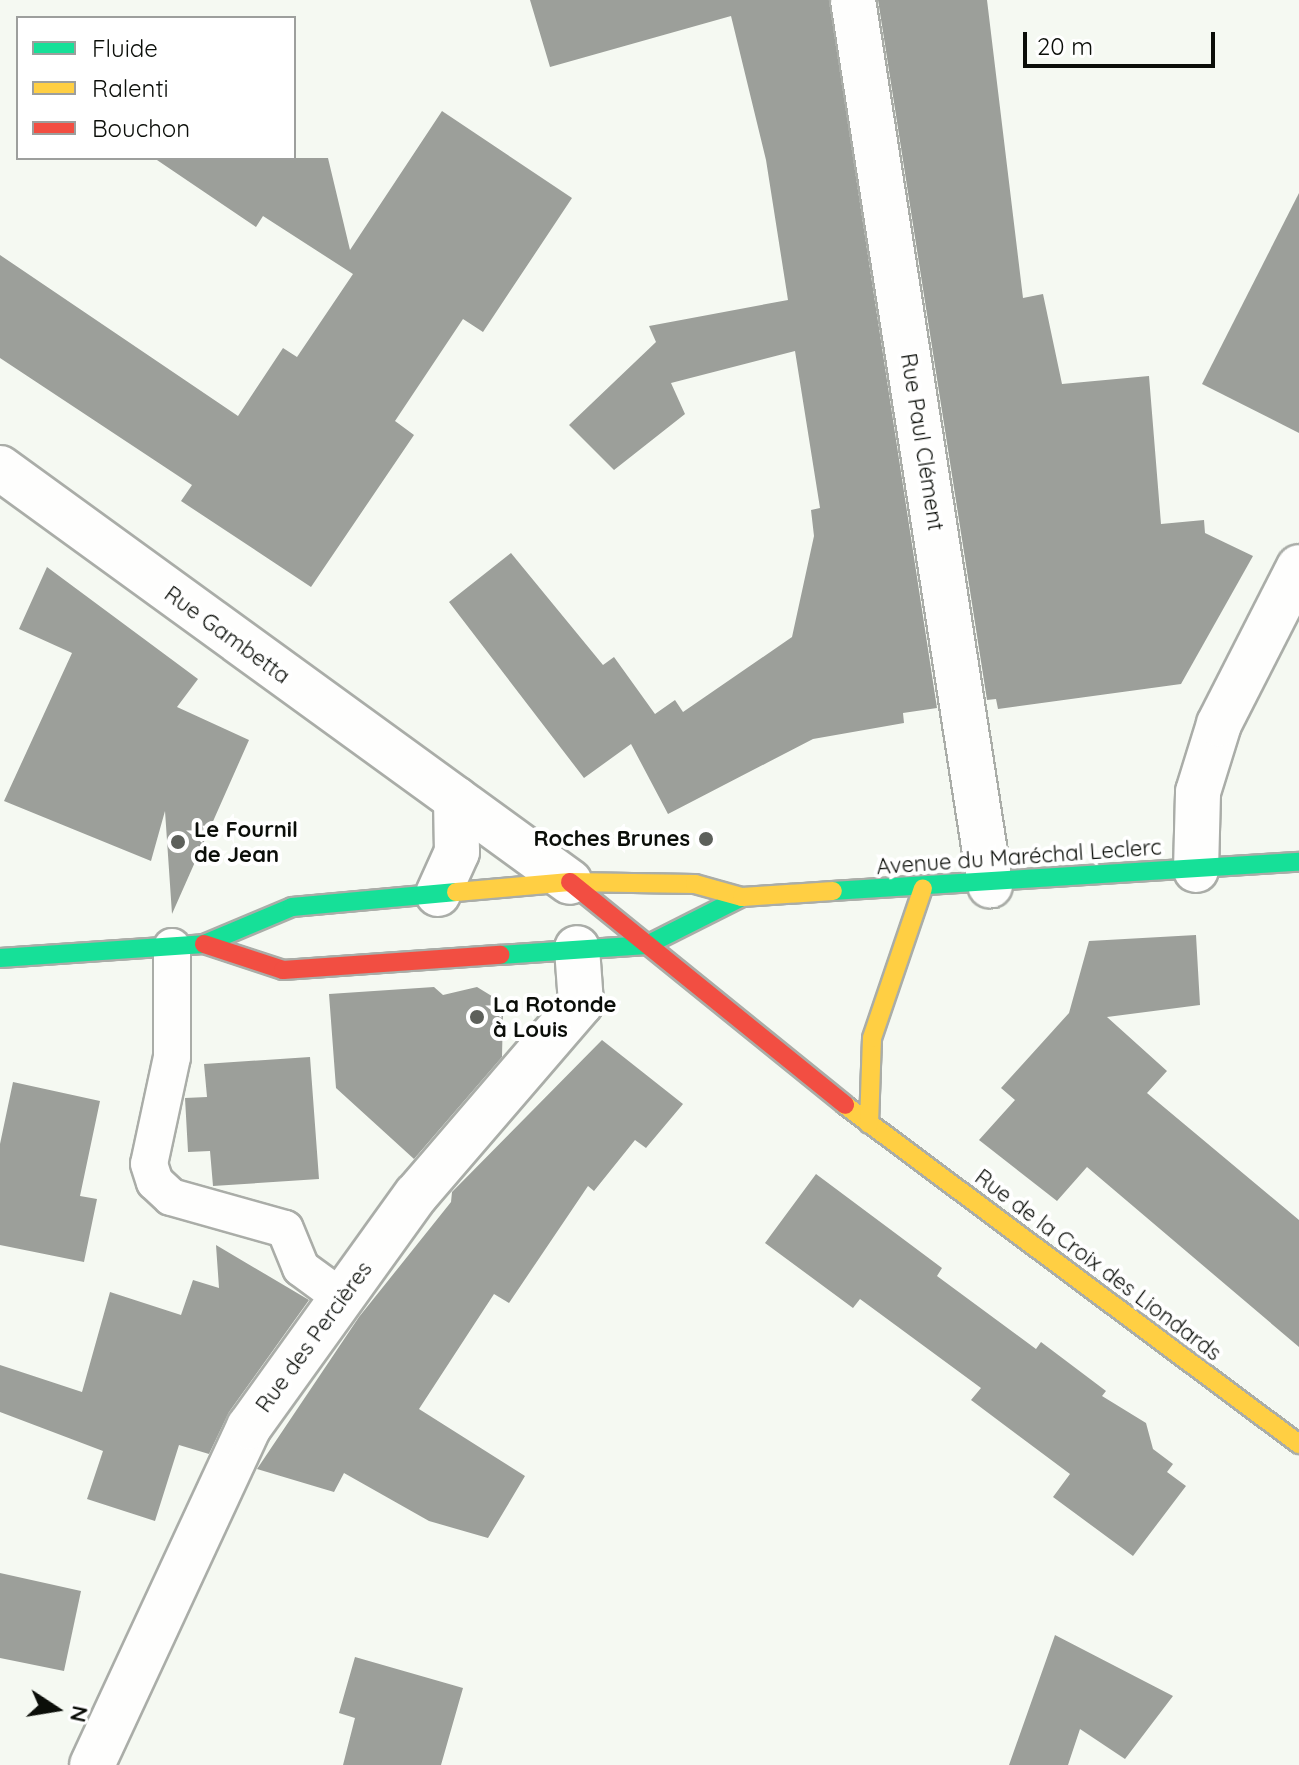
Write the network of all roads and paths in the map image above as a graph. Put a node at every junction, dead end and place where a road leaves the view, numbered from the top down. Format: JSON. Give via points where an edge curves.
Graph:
{"nodes":[{"id":1,"x":853,"y":0,"type":"edge"},
{"id":2,"x":0,"y":468,"type":"edge"},
{"id":3,"x":1299,"y":567,"type":"edge"},
{"id":4,"x":456,"y":799,"type":"junction"},
{"id":5,"x":1299,"y":862,"type":"edge"},
{"id":6,"x":1196,"y":870,"type":"junction"},
{"id":7,"x":570,"y":882,"type":"junction"},
{"id":8,"x":990,"y":885,"type":"junction"},
{"id":9,"x":923,"y":888,"type":"junction"},
{"id":10,"x":438,"y":894,"type":"junction"},
{"id":11,"x":742,"y":897,"type":"junction"},
{"id":12,"x":647,"y":945,"type":"junction"},
{"id":13,"x":188,"y":946,"type":"junction"},
{"id":14,"x":577,"y":948,"type":"junction"},
{"id":15,"x":0,"y":958,"type":"edge"},
{"id":16,"x":869,"y":1124,"type":"junction"},
{"id":17,"x":342,"y":1298,"type":"junction"},
{"id":18,"x":1299,"y":1444,"type":"edge"},
{"id":19,"x":92,"y":1765,"type":"edge"}],
"edges":[{"from":1,"to":8,"type":"street","name":"Rue Paul Clément"},
{"from":2,"to":4,"type":"street","name":"Rue Gambetta"},
{"from":3,"to":6,"type":"street","via":[[1219,724],[1198,792]]},
{"from":4,"to":7,"type":"street","name":"Rue Gambetta"},
{"from":4,"to":10,"type":"street","via":[[457,852]]},
{"from":5,"to":6,"type":"main road","name":"Avenue du Maréchal Leclerc"},
{"from":6,"to":8,"type":"main road","name":"Avenue du Maréchal Leclerc"},
{"from":7,"to":10,"type":"main road","name":"Avenue du Maréchal Leclerc"},
{"from":7,"to":11,"type":"main road","name":"Avenue du Maréchal Leclerc","via":[[695,884]]},
{"from":7,"to":12,"type":"main road","name":"Rue de la Croix des Liondards"},
{"from":8,"to":9,"type":"main road","name":"Avenue du Maréchal Leclerc"},
{"from":9,"to":11,"type":"main road","name":"Avenue du Maréchal Leclerc"},
{"from":9,"to":16,"type":"main road","via":[[886,980],[872,1038]]},
{"from":10,"to":13,"type":"main road","name":"Avenue du Maréchal Leclerc","via":[[292,907]]},
{"from":11,"to":12,"type":"main road","name":"Avenue du Maréchal Leclerc"},
{"from":12,"to":14,"type":"main road","name":"Avenue du Maréchal Leclerc"},
{"from":12,"to":16,"type":"main road","name":"Rue de la Croix des Liondards"},
{"from":13,"to":14,"type":"main road","name":"Avenue du Maréchal Leclerc","via":[[283,970]]},
{"from":13,"to":15,"type":"main road","name":"Avenue du Maréchal Leclerc"},
{"from":13,"to":17,"type":"lane","via":[[149,1164],[155,1182],[171,1197],[285,1229],[301,1268]]},
{"from":14,"to":17,"type":"street","name":"Rue des Percières","via":[[581,1003],[416,1195]]},
{"from":16,"to":18,"type":"main road","name":"Rue de la Croix des Liondards"},
{"from":17,"to":19,"type":"street","name":"Rue des Percières","via":[[249,1427]]}]}
